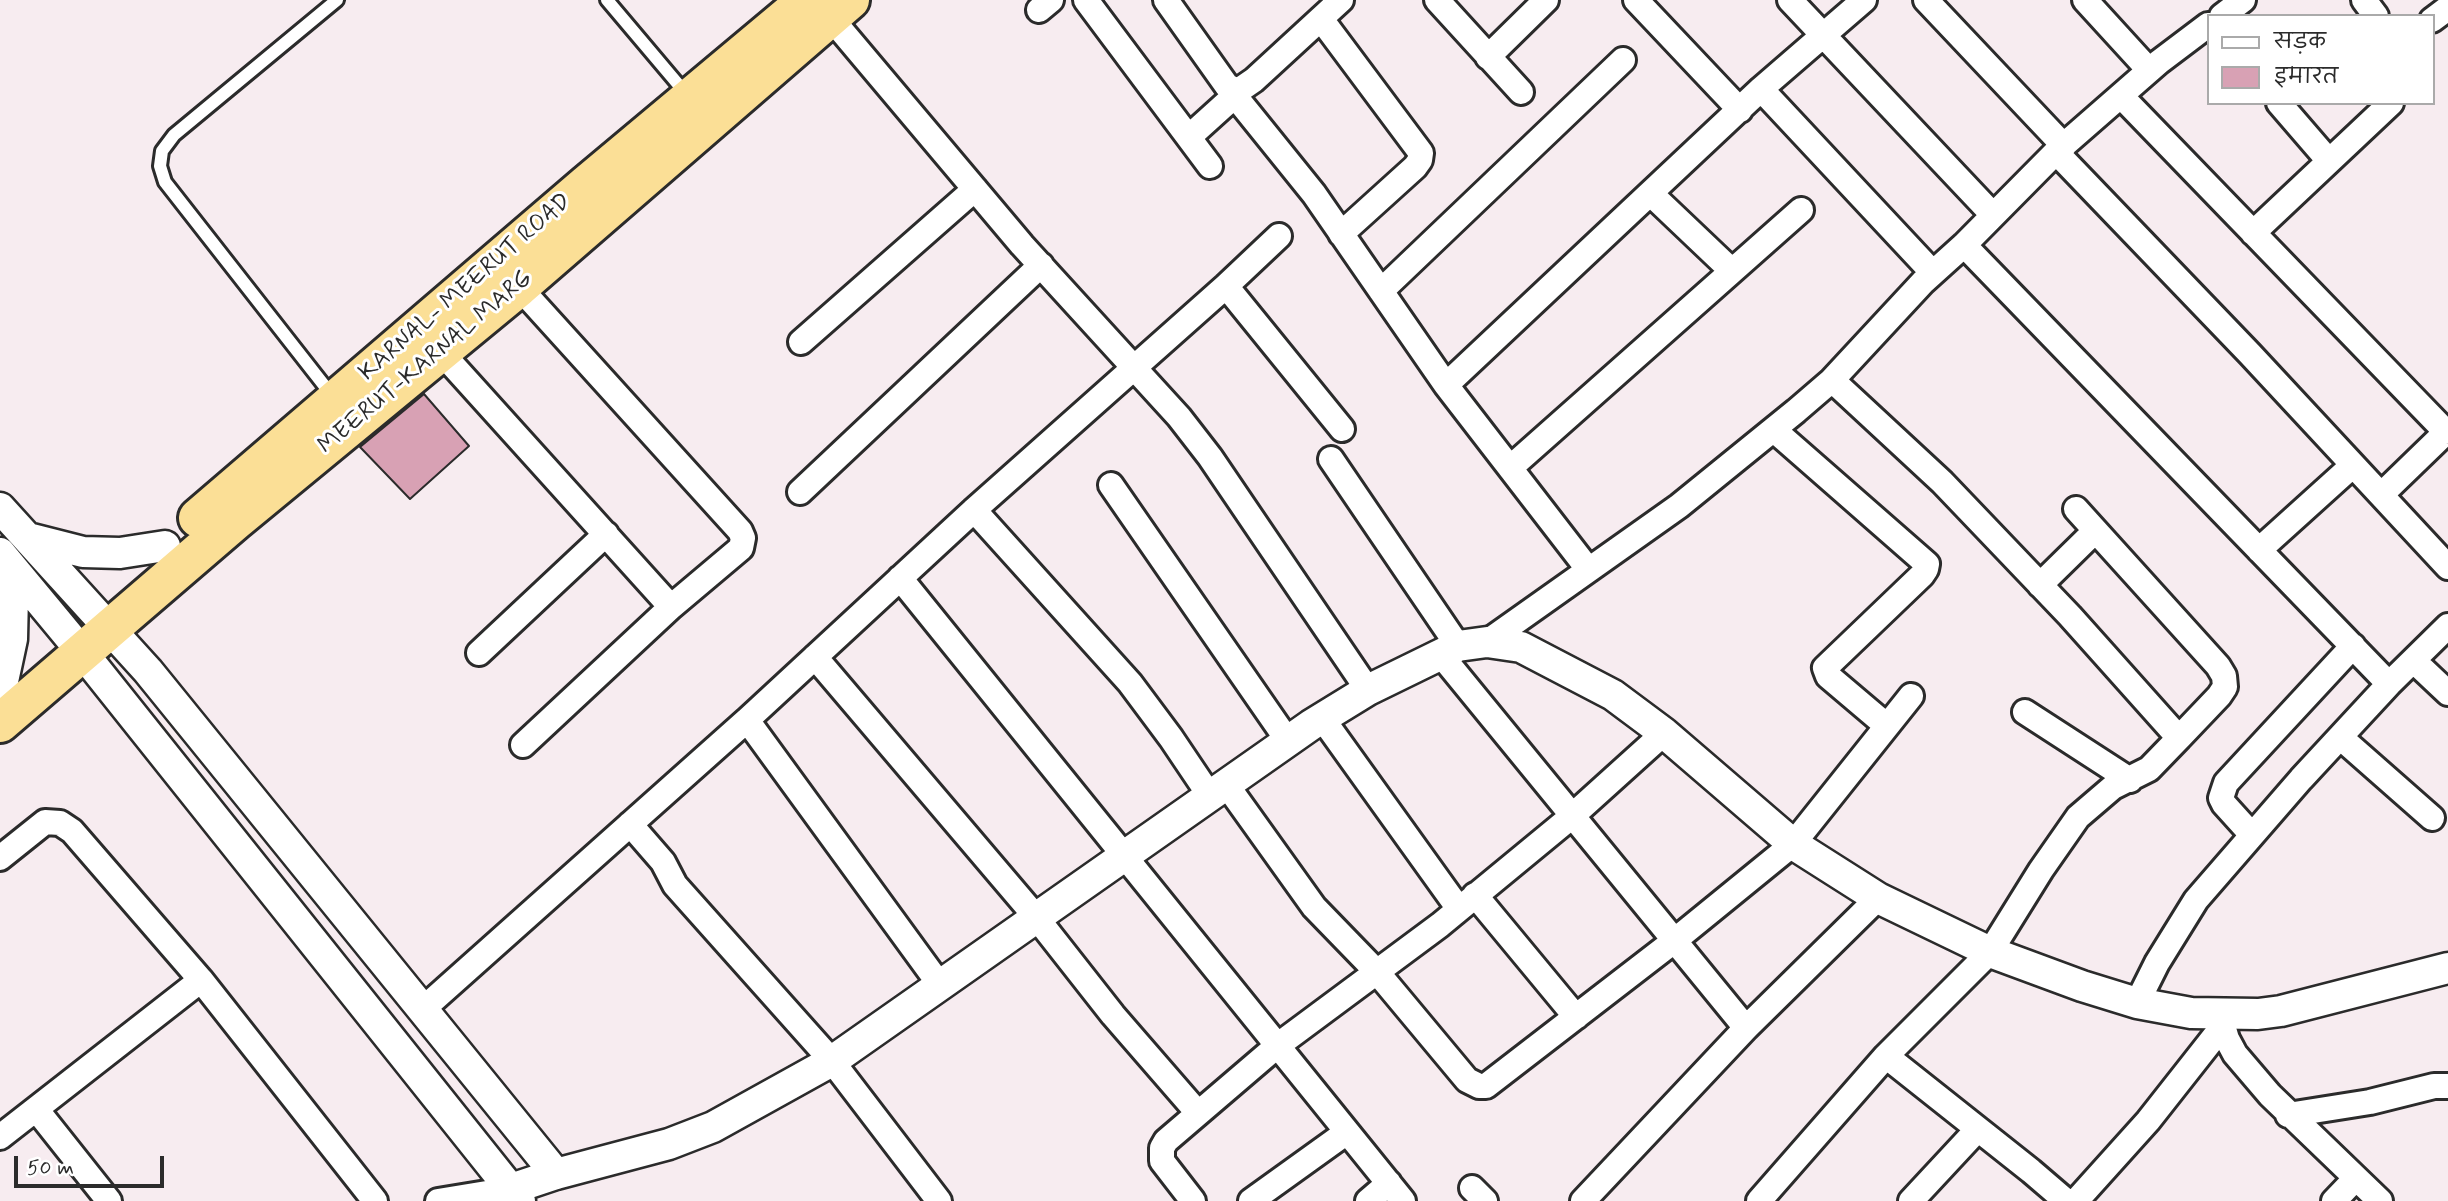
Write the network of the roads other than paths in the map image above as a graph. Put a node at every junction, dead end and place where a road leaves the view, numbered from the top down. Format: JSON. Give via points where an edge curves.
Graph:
{"nodes":[{"id":1,"x":337,"y":0,"type":"edge"},
{"id":2,"x":607,"y":0,"type":"edge"},
{"id":3,"x":1086,"y":0,"type":"edge"},
{"id":4,"x":1166,"y":0,"type":"edge"},
{"id":5,"x":1341,"y":0,"type":"edge"},
{"id":6,"x":1437,"y":0,"type":"edge"},
{"id":7,"x":1546,"y":0,"type":"edge"},
{"id":8,"x":1636,"y":0,"type":"edge"},
{"id":9,"x":1790,"y":0,"type":"edge"},
{"id":10,"x":1864,"y":0,"type":"edge"},
{"id":11,"x":1926,"y":0,"type":"edge"},
{"id":12,"x":2085,"y":0,"type":"edge"},
{"id":13,"x":2243,"y":0,"type":"edge"},
{"id":14,"x":829,"y":6,"type":"edge"},
{"id":15,"x":2224,"y":14,"type":"edge"},
{"id":16,"x":1321,"y":19,"type":"junction"},
{"id":17,"x":2206,"y":27,"type":"edge"},
{"id":18,"x":1823,"y":34,"type":"junction"},
{"id":19,"x":1488,"y":57,"type":"junction"},
{"id":20,"x":1623,"y":60,"type":"dead end"},
{"id":21,"x":2149,"y":70,"type":"junction"},
{"id":22,"x":1761,"y":89,"type":"junction"},
{"id":23,"x":1521,"y":92,"type":"dead end"},
{"id":24,"x":1238,"y":93,"type":"junction"},
{"id":25,"x":2121,"y":96,"type":"junction"},
{"id":26,"x":690,"y":98,"type":"junction"},
{"id":27,"x":2281,"y":105,"type":"edge"},
{"id":28,"x":2389,"y":105,"type":"edge"},
{"id":29,"x":1740,"y":110,"type":"junction"},
{"id":30,"x":1189,"y":137,"type":"junction"},
{"id":31,"x":2060,"y":149,"type":"junction"},
{"id":32,"x":2329,"y":161,"type":"junction"},
{"id":33,"x":1210,"y":166,"type":"dead end"},
{"id":34,"x":975,"y":189,"type":"junction"},
{"id":35,"x":1651,"y":194,"type":"junction"},
{"id":36,"x":1801,"y":210,"type":"dead end"},
{"id":37,"x":1993,"y":215,"type":"junction"},
{"id":38,"x":2253,"y":233,"type":"junction"},
{"id":39,"x":1342,"y":234,"type":"junction"},
{"id":40,"x":1279,"y":236,"type":"dead end"},
{"id":41,"x":1964,"y":245,"type":"junction"},
{"id":42,"x":1041,"y":265,"type":"junction"},
{"id":43,"x":1732,"y":271,"type":"junction"},
{"id":44,"x":1933,"y":273,"type":"junction"},
{"id":45,"x":519,"y":286,"type":"junction"},
{"id":46,"x":1226,"y":286,"type":"junction"},
{"id":47,"x":1381,"y":291,"type":"junction"},
{"id":48,"x":800,"y":342,"type":"dead end"},
{"id":49,"x":440,"y":351,"type":"junction"},
{"id":50,"x":1133,"y":367,"type":"junction"},
{"id":51,"x":1832,"y":380,"type":"junction"},
{"id":52,"x":1446,"y":386,"type":"junction"},
{"id":53,"x":344,"y":411,"type":"junction"},
{"id":54,"x":1342,"y":429,"type":"dead end"},
{"id":55,"x":1774,"y":430,"type":"junction"},
{"id":56,"x":2447,"y":431,"type":"edge"},
{"id":57,"x":1331,"y":459,"type":"dead end"},
{"id":58,"x":2352,"y":466,"type":"junction"},
{"id":59,"x":1510,"y":468,"type":"junction"},
{"id":60,"x":1111,"y":485,"type":"dead end"},
{"id":61,"x":800,"y":492,"type":"dead end"},
{"id":62,"x":2381,"y":495,"type":"junction"},
{"id":63,"x":0,"y":508,"type":"edge"},
{"id":64,"x":2076,"y":509,"type":"dead end"},
{"id":65,"x":974,"y":510,"type":"junction"},
{"id":66,"x":2095,"y":531,"type":"junction"},
{"id":67,"x":606,"y":534,"type":"junction"},
{"id":68,"x":27,"y":538,"type":"junction"},
{"id":69,"x":165,"y":546,"type":"junction"},
{"id":70,"x":2259,"y":550,"type":"junction"},
{"id":71,"x":3,"y":557,"type":"edge"},
{"id":72,"x":2448,"y":567,"type":"edge"},
{"id":73,"x":1588,"y":569,"type":"junction"},
{"id":74,"x":900,"y":578,"type":"junction"},
{"id":75,"x":2040,"y":585,"type":"junction"},
{"id":76,"x":671,"y":607,"type":"junction"},
{"id":77,"x":2448,"y":626,"type":"edge"},
{"id":78,"x":87,"y":631,"type":"junction"},
{"id":79,"x":1487,"y":642,"type":"junction"},
{"id":80,"x":2353,"y":646,"type":"junction"},
{"id":81,"x":1449,"y":651,"type":"junction"},
{"id":82,"x":479,"y":653,"type":"dead end"},
{"id":83,"x":815,"y":657,"type":"junction"},
{"id":84,"x":2414,"y":661,"type":"junction"},
{"id":85,"x":2389,"y":684,"type":"junction"},
{"id":86,"x":1368,"y":690,"type":"junction"},
{"id":87,"x":2448,"y":693,"type":"edge"},
{"id":88,"x":1910,"y":696,"type":"dead end"},
{"id":89,"x":1,"y":699,"type":"edge"},
{"id":90,"x":2025,"y":712,"type":"dead end"},
{"id":91,"x":1322,"y":718,"type":"junction"},
{"id":92,"x":747,"y":720,"type":"junction"},
{"id":93,"x":1887,"y":726,"type":"junction"},
{"id":94,"x":1664,"y":733,"type":"junction"},
{"id":95,"x":2340,"y":737,"type":"junction"},
{"id":96,"x":2179,"y":738,"type":"junction"},
{"id":97,"x":1288,"y":741,"type":"junction"},
{"id":98,"x":523,"y":745,"type":"dead end"},
{"id":99,"x":2130,"y":780,"type":"junction"},
{"id":100,"x":1218,"y":790,"type":"junction"},
{"id":101,"x":1571,"y":817,"type":"junction"},
{"id":102,"x":2432,"y":818,"type":"dead end"},
{"id":103,"x":630,"y":824,"type":"junction"},
{"id":104,"x":2252,"y":835,"type":"junction"},
{"id":105,"x":1793,"y":844,"type":"junction"},
{"id":106,"x":1124,"y":855,"type":"junction"},
{"id":107,"x":0,"y":858,"type":"edge"},
{"id":108,"x":1878,"y":898,"type":"junction"},
{"id":109,"x":1467,"y":902,"type":"junction"},
{"id":110,"x":1036,"y":917,"type":"junction"},
{"id":111,"x":1674,"y":941,"type":"junction"},
{"id":112,"x":1990,"y":953,"type":"junction"},
{"id":113,"x":2448,"y":968,"type":"edge"},
{"id":114,"x":1377,"y":972,"type":"junction"},
{"id":115,"x":201,"y":980,"type":"junction"},
{"id":116,"x":940,"y":985,"type":"junction"},
{"id":117,"x":2137,"y":1003,"type":"junction"},
{"id":118,"x":424,"y":1009,"type":"junction"},
{"id":119,"x":1576,"y":1017,"type":"junction"},
{"id":120,"x":2221,"y":1021,"type":"junction"},
{"id":121,"x":1746,"y":1028,"type":"junction"},
{"id":122,"x":1278,"y":1046,"type":"junction"},
{"id":123,"x":1885,"y":1056,"type":"junction"},
{"id":124,"x":832,"y":1061,"type":"junction"},
{"id":125,"x":2448,"y":1086,"type":"edge"},
{"id":126,"x":36,"y":1109,"type":"junction"},
{"id":127,"x":1198,"y":1113,"type":"junction"},
{"id":128,"x":2288,"y":1115,"type":"junction"},
{"id":129,"x":1977,"y":1129,"type":"junction"},
{"id":130,"x":1347,"y":1132,"type":"junction"},
{"id":131,"x":0,"y":1137,"type":"edge"},
{"id":132,"x":556,"y":1174,"type":"junction"},
{"id":133,"x":2356,"y":1178,"type":"junction"},
{"id":134,"x":1396,"y":1192,"type":"edge"},
{"id":135,"x":516,"y":1195,"type":"edge"},
{"id":136,"x":109,"y":1201,"type":"edge"},
{"id":137,"x":374,"y":1201,"type":"edge"},
{"id":138,"x":438,"y":1201,"type":"edge"},
{"id":139,"x":939,"y":1201,"type":"edge"},
{"id":140,"x":1193,"y":1201,"type":"edge"},
{"id":141,"x":1251,"y":1201,"type":"edge"},
{"id":142,"x":1368,"y":1201,"type":"edge"},
{"id":143,"x":1583,"y":1201,"type":"edge"},
{"id":144,"x":1759,"y":1201,"type":"edge"},
{"id":145,"x":1911,"y":1201,"type":"edge"},
{"id":146,"x":2066,"y":1201,"type":"edge"},
{"id":147,"x":2076,"y":1201,"type":"edge"},
{"id":148,"x":2334,"y":1201,"type":"edge"},
{"id":149,"x":2380,"y":1201,"type":"edge"}],
"edges":[{"from":1,"to":53,"type":"lane","via":[[174,135],[162,151],[160,166],[165,181]]},
{"from":2,"to":26,"type":"lane"},
{"from":3,"to":30,"type":"street"},
{"from":4,"to":24,"type":"street","via":[[1227,86]]},
{"from":5,"to":16,"type":"street"},
{"from":6,"to":19,"type":"street"},
{"from":7,"to":19,"type":"street"},
{"from":8,"to":29,"type":"street"},
{"from":9,"to":18,"type":"street"},
{"from":10,"to":18,"type":"street"},
{"from":11,"to":31,"type":"street"},
{"from":12,"to":21,"type":"street"},
{"from":13,"to":15,"type":"street"},
{"from":14,"to":26,"type":"highway","name":"KARNAL- MEERUT ROAD"},
{"from":14,"to":34,"type":"street"},
{"from":14,"to":45,"type":"highway","name":"MEERUT-KARNAL MARG"},
{"from":16,"to":24,"type":"street"},
{"from":16,"to":39,"type":"street","via":[[1420,153],[1415,167]]},
{"from":17,"to":21,"type":"street"},
{"from":18,"to":22,"type":"street"},
{"from":18,"to":37,"type":"street"},
{"from":19,"to":23,"type":"street"},
{"from":20,"to":47,"type":"street"},
{"from":21,"to":25,"type":"street"},
{"from":22,"to":29,"type":"street"},
{"from":22,"to":44,"type":"street"},
{"from":24,"to":30,"type":"street"},
{"from":24,"to":39,"type":"street"},
{"from":25,"to":31,"type":"street"},
{"from":25,"to":38,"type":"street"},
{"from":26,"to":53,"type":"highway","name":"KARNAL- MEERUT ROAD"},
{"from":27,"to":32,"type":"street"},
{"from":28,"to":32,"type":"street"},
{"from":29,"to":35,"type":"street"},
{"from":30,"to":33,"type":"street"},
{"from":31,"to":37,"type":"street"},
{"from":31,"to":58,"type":"street"},
{"from":32,"to":38,"type":"street"},
{"from":34,"to":42,"type":"street"},
{"from":34,"to":48,"type":"street"},
{"from":35,"to":43,"type":"street"},
{"from":35,"to":52,"type":"street"},
{"from":36,"to":43,"type":"street"},
{"from":37,"to":41,"type":"street"},
{"from":38,"to":56,"type":"street"},
{"from":39,"to":47,"type":"street"},
{"from":40,"to":46,"type":"street"},
{"from":41,"to":44,"type":"street"},
{"from":41,"to":70,"type":"street"},
{"from":42,"to":50,"type":"street"},
{"from":42,"to":61,"type":"street"},
{"from":43,"to":59,"type":"street"},
{"from":44,"to":51,"type":"street"},
{"from":45,"to":49,"type":"highway","name":"MEERUT-KARNAL MARG"},
{"from":45,"to":76,"type":"street","via":[[740,531],[741,548]]},
{"from":46,"to":50,"type":"street"},
{"from":46,"to":54,"type":"street"},
{"from":47,"to":52,"type":"street"},
{"from":49,"to":53,"type":"highway","name":"MEERUT-KARNAL MARG"},
{"from":49,"to":67,"type":"street"},
{"from":50,"to":65,"type":"street"},
{"from":50,"to":86,"type":"street","via":[[1210,457]]},
{"from":51,"to":55,"type":"street"},
{"from":51,"to":75,"type":"street","via":[[1942,482]]},
{"from":52,"to":59,"type":"street"},
{"from":53,"to":69,"type":"highway","name":"KARNAL- MEERUT ROAD"},
{"from":53,"to":78,"type":"highway","name":"MEERUT-KARNAL MARG"},
{"from":55,"to":73,"type":"street"},
{"from":55,"to":93,"type":"street","via":[[1927,564],[1922,575],[1825,668],[1828,676]]},
{"from":56,"to":62,"type":"street"},
{"from":57,"to":81,"type":"street"},
{"from":58,"to":62,"type":"street"},
{"from":58,"to":70,"type":"street"},
{"from":59,"to":73,"type":"street"},
{"from":60,"to":97,"type":"street"},
{"from":62,"to":72,"type":"street"},
{"from":63,"to":68,"type":"street"},
{"from":64,"to":66,"type":"street"},
{"from":65,"to":74,"type":"street"},
{"from":65,"to":100,"type":"street","via":[[1130,683]]},
{"from":66,"to":75,"type":"street"},
{"from":66,"to":96,"type":"street","via":[[2224,676],[2225,687],[2219,696]]},
{"from":67,"to":76,"type":"street"},
{"from":67,"to":82,"type":"street"},
{"from":68,"to":69,"type":"street","via":[[83,552],[120,553]]},
{"from":68,"to":78,"type":"street"},
{"from":69,"to":78,"type":"highway","name":"KARNAL- MEERUT ROAD"},
{"from":70,"to":80,"type":"street"},
{"from":71,"to":78,"type":"street"},
{"from":71,"to":89,"type":"street","via":[[13,595],[12,639]]},
{"from":73,"to":79,"type":"street"},
{"from":74,"to":83,"type":"street"},
{"from":74,"to":106,"type":"street"},
{"from":75,"to":96,"type":"street"},
{"from":76,"to":98,"type":"street"},
{"from":77,"to":84,"type":"street"},
{"from":78,"to":89,"type":"highway","name":"MEERUT-KARNAL MARG"},
{"from":78,"to":118,"type":"street","via":[[148,671]]},
{"from":78,"to":135,"type":"street"},
{"from":79,"to":81,"type":"street"},
{"from":79,"to":94,"type":"street","via":[[1521,647],[1613,695]]},
{"from":80,"to":85,"type":"street"},
{"from":80,"to":104,"type":"street","via":[[2226,783],[2221,798]]},
{"from":81,"to":86,"type":"street"},
{"from":81,"to":101,"type":"street"},
{"from":83,"to":92,"type":"street"},
{"from":83,"to":110,"type":"street"},
{"from":84,"to":85,"type":"street"},
{"from":84,"to":87,"type":"street"},
{"from":85,"to":95,"type":"street"},
{"from":86,"to":91,"type":"street"},
{"from":88,"to":93,"type":"street"},
{"from":90,"to":99,"type":"street"},
{"from":91,"to":97,"type":"street"},
{"from":91,"to":109,"type":"street"},
{"from":92,"to":103,"type":"street"},
{"from":92,"to":116,"type":"street"},
{"from":93,"to":105,"type":"street"},
{"from":94,"to":101,"type":"street"},
{"from":94,"to":105,"type":"street"},
{"from":95,"to":102,"type":"street"},
{"from":95,"to":104,"type":"street"},
{"from":96,"to":99,"type":"street","via":[[2149,769]]},
{"from":97,"to":100,"type":"street"},
{"from":99,"to":112,"type":"street","via":[[2113,787],[2078,817]]},
{"from":100,"to":106,"type":"street"},
{"from":100,"to":114,"type":"street","via":[[1314,907]]},
{"from":101,"to":109,"type":"street"},
{"from":101,"to":111,"type":"street"},
{"from":103,"to":118,"type":"street"},
{"from":103,"to":124,"type":"street","via":[[663,862],[675,886]]},
{"from":104,"to":117,"type":"street","via":[[2196,900]]},
{"from":105,"to":108,"type":"street"},
{"from":105,"to":111,"type":"street"},
{"from":106,"to":110,"type":"street"},
{"from":106,"to":122,"type":"street"},
{"from":107,"to":115,"type":"street","via":[[45,822],[66,827]]},
{"from":108,"to":112,"type":"street"},
{"from":108,"to":121,"type":"street"},
{"from":109,"to":114,"type":"street"},
{"from":109,"to":119,"type":"street"},
{"from":110,"to":116,"type":"street"},
{"from":110,"to":127,"type":"street"},
{"from":111,"to":119,"type":"street"},
{"from":111,"to":121,"type":"street"},
{"from":112,"to":117,"type":"street"},
{"from":112,"to":123,"type":"street"},
{"from":113,"to":120,"type":"street","via":[[2281,1011]]},
{"from":114,"to":119,"type":"street","via":[[1467,1080],[1479,1086],[1501,1076]]},
{"from":114,"to":122,"type":"street"},
{"from":115,"to":126,"type":"street"},
{"from":115,"to":137,"type":"street"},
{"from":116,"to":124,"type":"street"},
{"from":117,"to":120,"type":"street"},
{"from":118,"to":132,"type":"street"},
{"from":120,"to":128,"type":"street","via":[[2235,1054]]},
{"from":120,"to":147,"type":"street","via":[[2148,1121]]},
{"from":121,"to":143,"type":"street"},
{"from":122,"to":127,"type":"street"},
{"from":122,"to":130,"type":"street"},
{"from":123,"to":129,"type":"street"},
{"from":123,"to":144,"type":"street"},
{"from":124,"to":132,"type":"street","via":[[713,1127]]},
{"from":124,"to":139,"type":"street"},
{"from":125,"to":128,"type":"street"},
{"from":126,"to":131,"type":"street"},
{"from":126,"to":136,"type":"street"},
{"from":127,"to":140,"type":"street","via":[[1166,1141],[1161,1154],[1165,1167]]},
{"from":128,"to":133,"type":"street"},
{"from":129,"to":145,"type":"street"},
{"from":129,"to":146,"type":"street"},
{"from":130,"to":134,"type":"street"},
{"from":130,"to":141,"type":"street"},
{"from":132,"to":135,"type":"street"},
{"from":133,"to":148,"type":"street"},
{"from":133,"to":149,"type":"street"},
{"from":134,"to":142,"type":"street"},
{"from":135,"to":138,"type":"street"}]}
